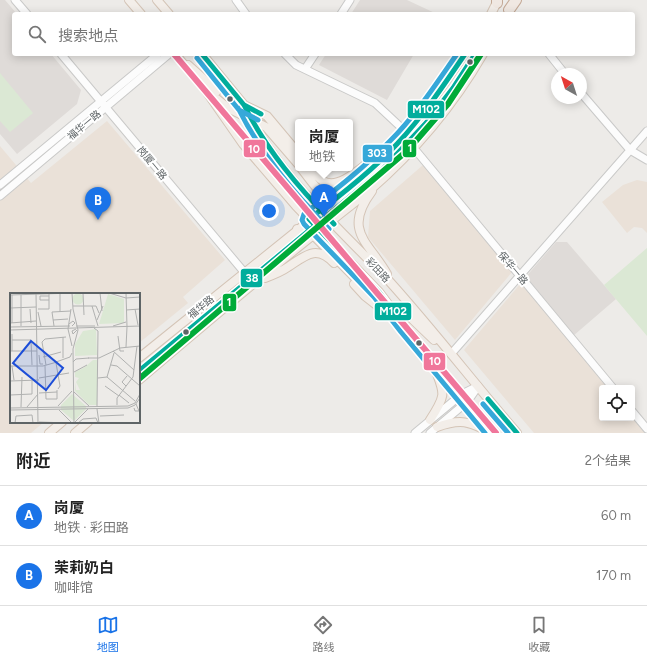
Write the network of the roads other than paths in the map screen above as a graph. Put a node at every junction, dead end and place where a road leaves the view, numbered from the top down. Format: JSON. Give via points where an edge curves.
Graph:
{"nodes":[{"id":1,"x":15,"y":0,"type":"edge"},
{"id":2,"x":129,"y":0,"type":"edge"},
{"id":3,"x":157,"y":0,"type":"edge"},
{"id":4,"x":236,"y":0,"type":"edge"},
{"id":5,"x":350,"y":0,"type":"edge"},
{"id":6,"x":515,"y":0,"type":"edge"},
{"id":7,"x":498,"y":1,"type":"edge"},
{"id":8,"x":25,"y":12,"type":"edge"},
{"id":9,"x":139,"y":12,"type":"edge"},
{"id":10,"x":167,"y":12,"type":"edge"},
{"id":11,"x":245,"y":12,"type":"edge"},
{"id":12,"x":342,"y":12,"type":"edge"},
{"id":13,"x":492,"y":12,"type":"edge"},
{"id":14,"x":510,"y":12,"type":"edge"},
{"id":15,"x":63,"y":56,"type":"edge"},
{"id":16,"x":156,"y":56,"type":"edge"},
{"id":17,"x":167,"y":56,"type":"edge"},
{"id":18,"x":204,"y":56,"type":"edge"},
{"id":19,"x":287,"y":56,"type":"edge"},
{"id":20,"x":314,"y":56,"type":"edge"},
{"id":21,"x":464,"y":56,"type":"edge"},
{"id":22,"x":482,"y":56,"type":"edge"},
{"id":23,"x":551,"y":56,"type":"edge"},
{"id":24,"x":178,"y":57,"type":"edge"},
{"id":25,"x":213,"y":68,"type":"junction"},
{"id":26,"x":560,"y":68,"type":"edge"},
{"id":27,"x":305,"y":69,"type":"junction"},
{"id":28,"x":204,"y":88,"type":"junction"},
{"id":29,"x":587,"y":99,"type":"edge"},
{"id":30,"x":100,"y":101,"type":"junction"},
{"id":31,"x":244,"y":106,"type":"junction"},
{"id":32,"x":105,"y":107,"type":"junction"},
{"id":33,"x":250,"y":120,"type":"junction"},
{"id":34,"x":647,"y":131,"type":"edge"},
{"id":35,"x":408,"y":133,"type":"junction"},
{"id":36,"x":394,"y":146,"type":"junction"},
{"id":37,"x":413,"y":148,"type":"junction"},
{"id":38,"x":295,"y":149,"type":"edge"},
{"id":39,"x":630,"y":150,"type":"junction"},
{"id":40,"x":647,"y":160,"type":"edge"},
{"id":41,"x":295,"y":161,"type":"edge"},
{"id":42,"x":304,"y":171,"type":"edge"},
{"id":43,"x":313,"y":171,"type":"edge"},
{"id":44,"x":379,"y":181,"type":"junction"},
{"id":45,"x":0,"y":185,"type":"edge"},
{"id":46,"x":0,"y":196,"type":"edge"},
{"id":47,"x":331,"y":202,"type":"junction"},
{"id":48,"x":350,"y":206,"type":"junction"},
{"id":49,"x":321,"y":210,"type":"junction"},
{"id":50,"x":309,"y":219,"type":"junction"},
{"id":51,"x":331,"y":220,"type":"junction"},
{"id":52,"x":297,"y":229,"type":"junction"},
{"id":53,"x":320,"y":229,"type":"junction"},
{"id":54,"x":313,"y":235,"type":"junction"},
{"id":55,"x":244,"y":272,"type":"junction"},
{"id":56,"x":520,"y":276,"type":"junction"},
{"id":57,"x":257,"y":281,"type":"junction"},
{"id":58,"x":393,"y":285,"type":"junction"},
{"id":59,"x":391,"y":307,"type":"junction"},
{"id":60,"x":406,"y":328,"type":"junction"},
{"id":61,"x":445,"y":346,"type":"junction"},
{"id":62,"x":451,"y":354,"type":"junction"},
{"id":63,"x":140,"y":357,"type":"edge"},
{"id":64,"x":432,"y":358,"type":"junction"},
{"id":65,"x":140,"y":379,"type":"edge"},
{"id":66,"x":611,"y":385,"type":"edge"},
{"id":67,"x":478,"y":386,"type":"junction"},
{"id":68,"x":462,"y":394,"type":"junction"},
{"id":69,"x":468,"y":401,"type":"junction"},
{"id":70,"x":635,"y":415,"type":"edge"},
{"id":71,"x":430,"y":420,"type":"junction"},
{"id":72,"x":61,"y":423,"type":"edge"},
{"id":73,"x":87,"y":423,"type":"edge"},
{"id":74,"x":437,"y":427,"type":"junction"},
{"id":75,"x":647,"y":429,"type":"edge"},
{"id":76,"x":49,"y":433,"type":"edge"},
{"id":77,"x":75,"y":433,"type":"edge"},
{"id":78,"x":415,"y":433,"type":"edge"},
{"id":79,"x":430,"y":433,"type":"edge"},
{"id":80,"x":494,"y":433,"type":"edge"},
{"id":81,"x":517,"y":433,"type":"edge"}],
"edges":[{"from":1,"to":8,"type":"street"},
{"from":2,"to":9,"type":"main road"},
{"from":3,"to":10,"type":"main road"},
{"from":4,"to":11,"type":"street"},
{"from":5,"to":12,"type":"street"},
{"from":6,"to":14,"type":"highway"},
{"from":7,"to":13,"type":"main road"},
{"from":15,"to":30,"type":"street","name":"岗厦一路"},
{"from":16,"to":30,"type":"street","name":"福华一路"},
{"from":17,"to":32,"type":"street","name":"福华一路"},
{"from":18,"to":25,"type":"main road","name":"彩田路"},
{"from":19,"to":27,"type":"street","via":[[296,65]]},
{"from":20,"to":27,"type":"street"},
{"from":21,"to":35,"type":"main road","name":"福华路"},
{"from":22,"to":37,"type":"main road","name":"福华路","via":[[445,110]]},
{"from":23,"to":26,"type":"street"},
{"from":24,"to":25,"type":"main road","via":[[217,91],[221,86]]},
{"from":24,"to":28,"type":"main road","name":"彩田路"},
{"from":25,"to":31,"type":"main road","name":"彩田路"},
{"from":27,"to":35,"type":"street","via":[[375,103]]},
{"from":28,"to":33,"type":"main road","via":[[228,108]]},
{"from":28,"to":50,"type":"main road","name":"彩田路","via":[[243,144]]},
{"from":29,"to":39,"type":"street"},
{"from":30,"to":32,"type":"street","name":"岗厦一路"},
{"from":30,"to":45,"type":"street","name":"福华一路"},
{"from":31,"to":33,"type":"main road","name":"彩田路"},
{"from":31,"to":38,"type":"main road","name":"彩田路","via":[[267,116]]},
{"from":32,"to":46,"type":"street","name":"福华一路"},
{"from":32,"to":55,"type":"street","name":"岗厦一路"},
{"from":33,"to":41,"type":"main road","via":[[266,128]]},
{"from":33,"to":49,"type":"main road","name":"彩田路","via":[[260,138]]},
{"from":34,"to":39,"type":"street"},
{"from":35,"to":36,"type":"main road","name":"福华路"},
{"from":36,"to":43,"type":"main road","via":[[337,183],[325,182]]},
{"from":36,"to":47,"type":"main road","name":"福华路","via":[[350,188]]},
{"from":37,"to":44,"type":"main road","name":"福华路"},
{"from":37,"to":56,"type":"street","name":"保华一路"},
{"from":39,"to":40,"type":"street"},
{"from":39,"to":56,"type":"street"},
{"from":42,"to":47,"type":"main road"},
{"from":44,"to":48,"type":"main road","name":"福华路"},
{"from":44,"to":58,"type":"main road","via":[[362,208],[359,226],[363,241]]},
{"from":47,"to":48,"type":"main road","via":[[339,206]]},
{"from":47,"to":49,"type":"main road","name":"福华路"},
{"from":48,"to":51,"type":"main road","name":"福华路"},
{"from":49,"to":50,"type":"main road","name":"福华路"},
{"from":49,"to":51,"type":"main road","name":"彩田路"},
{"from":50,"to":52,"type":"main road","name":"福华路"},
{"from":50,"to":53,"type":"main road","name":"彩田路"},
{"from":51,"to":53,"type":"main road","name":"福华路"},
{"from":51,"to":58,"type":"main road","name":"彩田路"},
{"from":52,"to":54,"type":"main road"},
{"from":52,"to":55,"type":"main road","name":"福华路"},
{"from":53,"to":54,"type":"main road","name":"福华路"},
{"from":53,"to":59,"type":"main road","name":"彩田路"},
{"from":54,"to":57,"type":"main road","name":"福华路"},
{"from":54,"to":59,"type":"main road","via":[[371,294]]},
{"from":55,"to":63,"type":"main road","name":"福华路"},
{"from":56,"to":62,"type":"street"},
{"from":56,"to":66,"type":"street","name":"保华一路"},
{"from":57,"to":60,"type":"main road","via":[[280,272],[304,256],[322,254],[365,296]]},
{"from":57,"to":65,"type":"main road","name":"福华路"},
{"from":58,"to":61,"type":"main road","name":"彩田路"},
{"from":59,"to":60,"type":"main road","name":"彩田路"},
{"from":59,"to":61,"type":"main road","via":[[408,315],[431,337]]},
{"from":60,"to":64,"type":"main road","name":"彩田路"},
{"from":61,"to":62,"type":"main road","name":"彩田路"},
{"from":62,"to":67,"type":"main road","name":"彩田路"},
{"from":64,"to":68,"type":"main road","name":"彩田路"},
{"from":64,"to":71,"type":"main road","via":[[443,391],[441,402]]},
{"from":67,"to":68,"type":"street"},
{"from":67,"to":69,"type":"street"},
{"from":67,"to":81,"type":"main road","name":"彩田路"},
{"from":68,"to":69,"type":"main road","name":"彩田路"},
{"from":68,"to":71,"type":"street"},
{"from":69,"to":74,"type":"street"},
{"from":69,"to":80,"type":"main road","name":"彩田路"},
{"from":70,"to":75,"type":"street"},
{"from":71,"to":78,"type":"street"},
{"from":72,"to":76,"type":"main road"},
{"from":73,"to":77,"type":"main road"},
{"from":74,"to":79,"type":"street"},
{"from":74,"to":80,"type":"main road","via":[[465,421]]}]}
